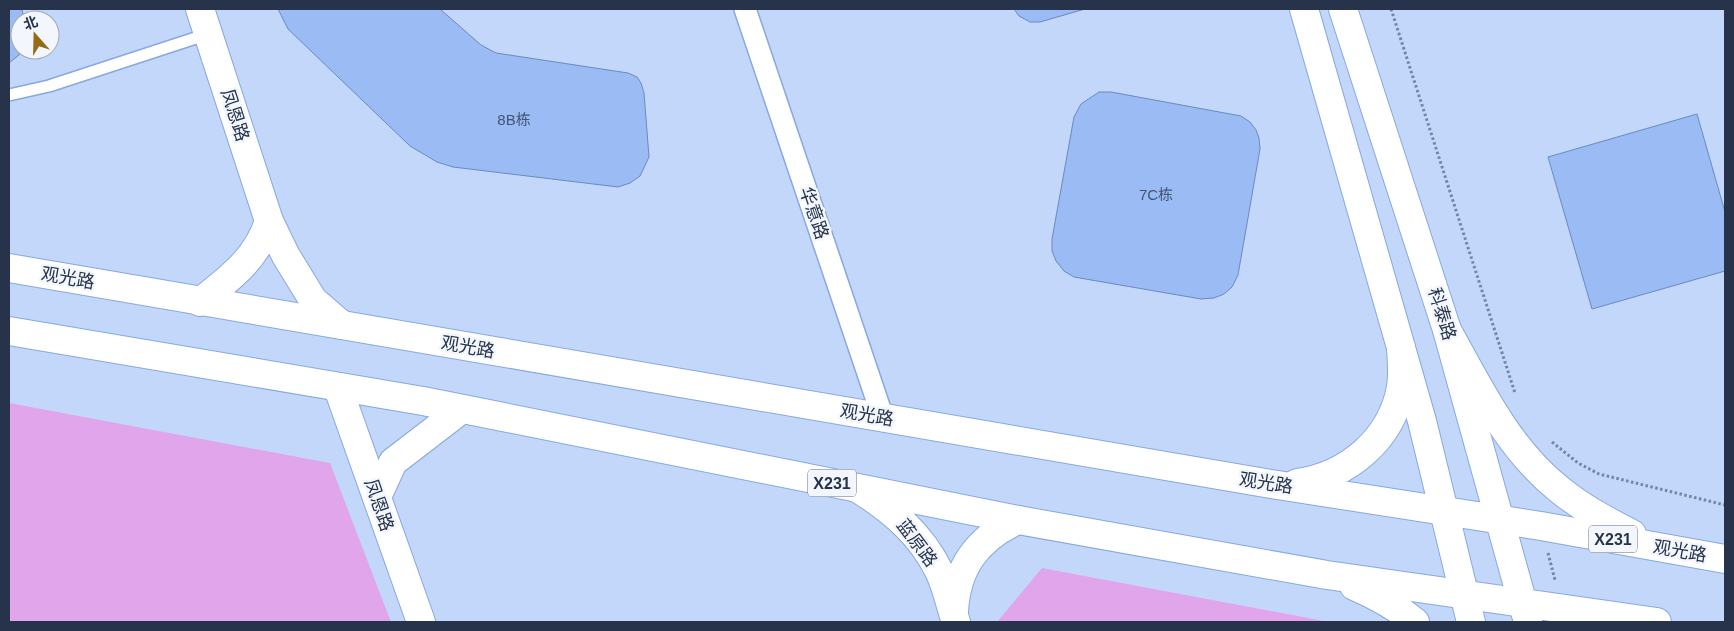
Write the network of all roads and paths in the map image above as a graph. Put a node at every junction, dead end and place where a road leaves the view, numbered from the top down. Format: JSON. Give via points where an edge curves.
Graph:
{"nodes":[{"id":1,"x":200,"y":9,"type":"edge"},
{"id":2,"x":745,"y":9,"type":"edge"},
{"id":3,"x":1304,"y":9,"type":"edge"},
{"id":4,"x":1343,"y":9,"type":"edge"},
{"id":5,"x":1391,"y":9,"type":"edge"},
{"id":6,"x":208,"y":34,"type":"junction"},
{"id":7,"x":9,"y":95,"type":"edge"},
{"id":8,"x":269,"y":221,"type":"junction"},
{"id":9,"x":9,"y":268,"type":"edge"},
{"id":10,"x":200,"y":302,"type":"junction"},
{"id":11,"x":342,"y":325,"type":"junction"},
{"id":12,"x":1447,"y":330,"type":"junction"},
{"id":13,"x":9,"y":331,"type":"edge"},
{"id":14,"x":1401,"y":348,"type":"junction"},
{"id":15,"x":338,"y":388,"type":"junction"},
{"id":16,"x":1516,"y":394,"type":"dead end"},
{"id":17,"x":462,"y":409,"type":"junction"},
{"id":18,"x":883,"y":418,"type":"junction"},
{"id":19,"x":1548,"y":438,"type":"dead end"},
{"id":20,"x":1271,"y":484,"type":"junction"},
{"id":21,"x":857,"y":488,"type":"junction"},
{"id":22,"x":377,"y":497,"type":"junction"},
{"id":23,"x":1725,"y":505,"type":"edge"},
{"id":24,"x":1444,"y":511,"type":"junction"},
{"id":25,"x":1018,"y":520,"type":"junction"},
{"id":26,"x":1500,"y":520,"type":"junction"},
{"id":27,"x":1657,"y":547,"type":"junction"},
{"id":28,"x":1725,"y":559,"type":"edge"},
{"id":29,"x":1327,"y":575,"type":"junction"},
{"id":30,"x":1464,"y":594,"type":"junction"},
{"id":31,"x":1526,"y":612,"type":"edge"},
{"id":32,"x":955,"y":619,"type":"edge"},
{"id":33,"x":421,"y":622,"type":"edge"},
{"id":34,"x":1415,"y":622,"type":"edge"},
{"id":35,"x":1471,"y":622,"type":"edge"},
{"id":36,"x":1657,"y":622,"type":"edge"}],
"edges":[{"from":1,"to":6,"type":"main road","name":"凤恩路"},
{"from":2,"to":18,"type":"street","name":"华意路"},
{"from":3,"to":14,"type":"main road"},
{"from":4,"to":12,"type":"main road","name":"科泰路"},
{"from":5,"to":16,"type":"path"},
{"from":6,"to":7,"type":"lane","via":[[49,86]]},
{"from":6,"to":8,"type":"main road","name":"凤恩路"},
{"from":8,"to":10,"type":"main road","via":[[264,236],[239,271]]},
{"from":8,"to":11,"type":"main road","name":"凤恩路","via":[[313,300]]},
{"from":9,"to":10,"type":"main road","name":"观光路","number":"X231"},
{"from":10,"to":11,"type":"main road","name":"观光路","number":"X231"},
{"from":11,"to":18,"type":"main road","name":"观光路","number":"X231"},
{"from":12,"to":26,"type":"main road","name":"科泰路"},
{"from":12,"to":27,"type":"main road","via":[[1502,426],[1540,473],[1580,505]]},
{"from":13,"to":15,"type":"main road","number":"X231"},
{"from":14,"to":20,"type":"main road","via":[[1403,368],[1395,406],[1387,424],[1363,454],[1347,466],[1311,481]]},
{"from":14,"to":24,"type":"main road"},
{"from":15,"to":17,"type":"main road","number":"X231"},
{"from":15,"to":22,"type":"main road","name":"凤恩路"},
{"from":17,"to":21,"type":"main road","number":"X231"},
{"from":17,"to":22,"type":"main road","via":[[393,462]]},
{"from":18,"to":20,"type":"main road","name":"观光路","number":"X231"},
{"from":19,"to":23,"type":"path","via":[[1578,463],[1599,474]]},
{"from":20,"to":24,"type":"main road","name":"观光路","number":"X231"},
{"from":21,"to":25,"type":"main road","number":"X231"},
{"from":21,"to":32,"type":"main road","name":"蓝原路","via":[[896,515],[927,550],[948,593]]},
{"from":22,"to":33,"type":"main road","name":"凤恩路"},
{"from":24,"to":26,"type":"main road","name":"观光路","number":"X231"},
{"from":24,"to":30,"type":"main road"},
{"from":25,"to":29,"type":"main road","number":"X231"},
{"from":25,"to":32,"type":"main road","name":"蓝原路","via":[[988,538],[966,565],[954,598]]},
{"from":26,"to":27,"type":"main road","name":"观光路","number":"X231"},
{"from":26,"to":31,"type":"main road","name":"科泰路"},
{"from":27,"to":28,"type":"main road","name":"观光路","number":"X231"},
{"from":29,"to":30,"type":"main road","number":"X231"},
{"from":29,"to":34,"type":"main road","via":[[1368,592]]},
{"from":30,"to":31,"type":"main road","number":"X231"},
{"from":30,"to":35,"type":"main road"},
{"from":31,"to":36,"type":"main road","number":"X231"}]}
